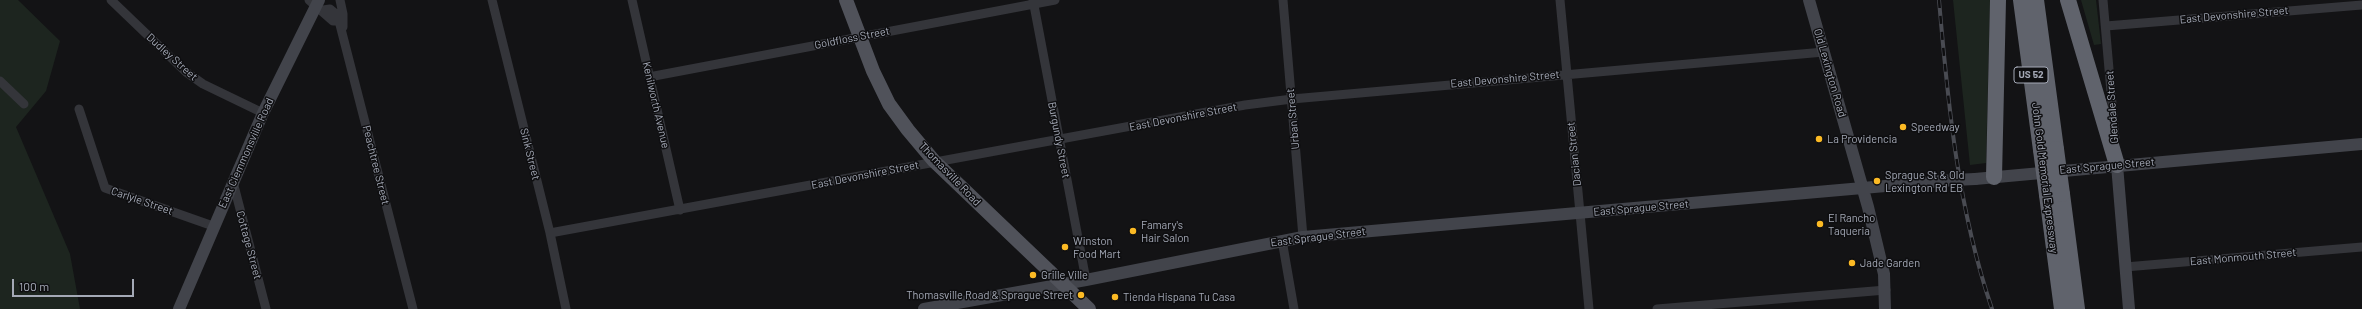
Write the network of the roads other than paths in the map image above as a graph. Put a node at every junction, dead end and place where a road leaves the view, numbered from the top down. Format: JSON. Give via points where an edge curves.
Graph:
{"nodes":[{"id":1,"x":111,"y":0,"type":"edge"},
{"id":2,"x":340,"y":0,"type":"edge"},
{"id":3,"x":492,"y":0,"type":"edge"},
{"id":4,"x":632,"y":0,"type":"edge"},
{"id":5,"x":846,"y":0,"type":"edge"},
{"id":6,"x":1055,"y":0,"type":"edge"},
{"id":7,"x":1283,"y":0,"type":"edge"},
{"id":8,"x":1560,"y":0,"type":"edge"},
{"id":9,"x":1809,"y":0,"type":"edge"},
{"id":10,"x":1998,"y":0,"type":"edge"},
{"id":11,"x":2021,"y":0,"type":"edge"},
{"id":12,"x":2036,"y":0,"type":"edge"},
{"id":13,"x":2068,"y":0,"type":"edge"},
{"id":14,"x":2103,"y":0,"type":"edge"},
{"id":15,"x":1033,"y":2,"type":"edge"},
{"id":16,"x":317,"y":4,"type":"edge"},
{"id":17,"x":2362,"y":5,"type":"edge"},
{"id":18,"x":2106,"y":26,"type":"junction"},
{"id":19,"x":341,"y":32,"type":"junction"},
{"id":20,"x":860,"y":36,"type":"junction"},
{"id":21,"x":1824,"y":52,"type":"junction"},
{"id":22,"x":1566,"y":74,"type":"junction"},
{"id":23,"x":649,"y":76,"type":"junction"},
{"id":24,"x":0,"y":81,"type":"edge"},
{"id":25,"x":1292,"y":99,"type":"junction"},
{"id":26,"x":24,"y":104,"type":"dead end"},
{"id":27,"x":79,"y":109,"type":"dead end"},
{"id":28,"x":263,"y":113,"type":"junction"},
{"id":29,"x":1059,"y":141,"type":"junction"},
{"id":30,"x":2362,"y":144,"type":"edge"},
{"id":31,"x":2048,"y":150,"type":"junction"},
{"id":32,"x":934,"y":161,"type":"junction"},
{"id":33,"x":2117,"y":165,"type":"junction"},
{"id":34,"x":1994,"y":177,"type":"junction"},
{"id":35,"x":233,"y":182,"type":"junction"},
{"id":36,"x":1863,"y":188,"type":"junction"},
{"id":37,"x":680,"y":210,"type":"junction"},
{"id":38,"x":1581,"y":213,"type":"junction"},
{"id":39,"x":213,"y":226,"type":"junction"},
{"id":40,"x":550,"y":233,"type":"junction"},
{"id":41,"x":1303,"y":237,"type":"junction"},
{"id":42,"x":1282,"y":240,"type":"junction"},
{"id":43,"x":2362,"y":247,"type":"edge"},
{"id":44,"x":2125,"y":267,"type":"junction"},
{"id":45,"x":1086,"y":280,"type":"junction"},
{"id":46,"x":1062,"y":284,"type":"junction"},
{"id":47,"x":2066,"y":284,"type":"junction"},
{"id":48,"x":1886,"y":290,"type":"junction"},
{"id":49,"x":179,"y":309,"type":"edge"},
{"id":50,"x":266,"y":309,"type":"edge"},
{"id":51,"x":413,"y":309,"type":"edge"},
{"id":52,"x":566,"y":309,"type":"edge"},
{"id":53,"x":924,"y":309,"type":"edge"},
{"id":54,"x":1089,"y":309,"type":"edge"},
{"id":55,"x":1294,"y":309,"type":"edge"},
{"id":56,"x":1589,"y":309,"type":"edge"},
{"id":57,"x":1657,"y":309,"type":"edge"},
{"id":58,"x":1885,"y":309,"type":"edge"},
{"id":59,"x":2062,"y":309,"type":"edge"},
{"id":60,"x":2077,"y":309,"type":"edge"},
{"id":61,"x":2129,"y":309,"type":"edge"}],
"edges":[{"from":1,"to":28,"type":"street","name":"Dudley Street","via":[[186,72],[203,84]]},
{"from":2,"to":19,"type":"street","via":[[343,14]]},
{"from":3,"to":40,"type":"street","name":"Sink Street"},
{"from":4,"to":23,"type":"street","name":"Kenilworth Avenue"},
{"from":5,"to":20,"type":"main road","name":"Thomasville Road"},
{"from":6,"to":15,"type":"street","name":"Goldfloss Street"},
{"from":7,"to":25,"type":"street","name":"Urban Street"},
{"from":8,"to":22,"type":"street","name":"Dacian Street"},
{"from":9,"to":21,"type":"main road","name":"Old Lexington Road"},
{"from":10,"to":34,"type":"highway"},
{"from":11,"to":31,"type":"highway","name":"John Gold Memorial Expressway","number":"US 52"},
{"from":12,"to":31,"type":"highway","name":"John Gold Memorial Expressway","number":"US 52"},
{"from":13,"to":33,"type":"highway"},
{"from":14,"to":18,"type":"street","name":"Glendale Street"},
{"from":15,"to":20,"type":"street","name":"Goldfloss Street"},
{"from":15,"to":29,"type":"street","name":"Burgundy Street"},
{"from":16,"to":19,"type":"street","name":"Peachtree Street","via":[[330,8],[336,14]]},
{"from":16,"to":28,"type":"main road","name":"East Clemmonsville Road"},
{"from":17,"to":18,"type":"street","name":"East Devonshire Street"},
{"from":18,"to":33,"type":"street","name":"Glendale Street"},
{"from":19,"to":51,"type":"street","name":"Peachtree Street"},
{"from":20,"to":23,"type":"street","name":"Goldfloss Street"},
{"from":20,"to":32,"type":"main road","name":"Thomasville Road","via":[[873,72],[889,104]]},
{"from":21,"to":22,"type":"street","name":"East Devonshire Street"},
{"from":21,"to":36,"type":"main road","name":"Old Lexington Road"},
{"from":22,"to":25,"type":"street","name":"East Devonshire Street"},
{"from":22,"to":38,"type":"street","name":"Dacian Street"},
{"from":23,"to":37,"type":"street","name":"Kenilworth Avenue"},
{"from":24,"to":26,"type":"street"},
{"from":25,"to":29,"type":"street","name":"East Devonshire Street","via":[[1245,105]]},
{"from":25,"to":41,"type":"street","name":"Urban Street"},
{"from":27,"to":39,"type":"street","name":"Carlyle Street","via":[[105,188]]},
{"from":28,"to":35,"type":"main road","name":"East Clemmonsville Road"},
{"from":29,"to":32,"type":"street","name":"East Devonshire Street"},
{"from":29,"to":45,"type":"street","name":"Burgundy Street"},
{"from":30,"to":33,"type":"main road","name":"East Sprague Street"},
{"from":31,"to":47,"type":"highway","name":"John Gold Memorial Expressway","number":"US 52","bridge":true},
{"from":32,"to":37,"type":"street","name":"East Devonshire Street"},
{"from":32,"to":46,"type":"main road","name":"Thomasville Road"},
{"from":33,"to":34,"type":"main road","name":"East Sprague Street"},
{"from":33,"to":44,"type":"main road","name":"Glendale Street"},
{"from":34,"to":36,"type":"main road","name":"East Sprague Street","bridge":true},
{"from":35,"to":39,"type":"main road","name":"East Clemmonsville Road"},
{"from":35,"to":50,"type":"street","name":"Cottage Street"},
{"from":36,"to":38,"type":"main road","name":"East Sprague Street"},
{"from":36,"to":48,"type":"main road","name":"Old Lexington Road"},
{"from":37,"to":40,"type":"street","name":"East Devonshire Street"},
{"from":38,"to":41,"type":"main road","name":"East Sprague Street"},
{"from":38,"to":56,"type":"street","name":"Dacian Street"},
{"from":39,"to":49,"type":"main road","name":"East Clemmonsville Road"},
{"from":40,"to":52,"type":"street","name":"Sink Street"},
{"from":41,"to":42,"type":"main road","name":"East Sprague Street"},
{"from":42,"to":45,"type":"main road","name":"East Sprague Street"},
{"from":42,"to":55,"type":"street"},
{"from":43,"to":44,"type":"street","name":"East Monmouth Street"},
{"from":44,"to":61,"type":"main road","name":"Glendale Street"},
{"from":45,"to":46,"type":"main road","name":"East Sprague Street"},
{"from":46,"to":53,"type":"main road","name":"East Sprague Street"},
{"from":46,"to":54,"type":"main road","name":"Thomasville Road"},
{"from":47,"to":59,"type":"highway","name":"John Gold Memorial Expressway","number":"US 52"},
{"from":47,"to":60,"type":"highway","name":"John Gold Memorial Expressway","number":"US 52"},
{"from":48,"to":57,"type":"street"},
{"from":48,"to":58,"type":"main road","name":"Old Lexington Road"}]}
